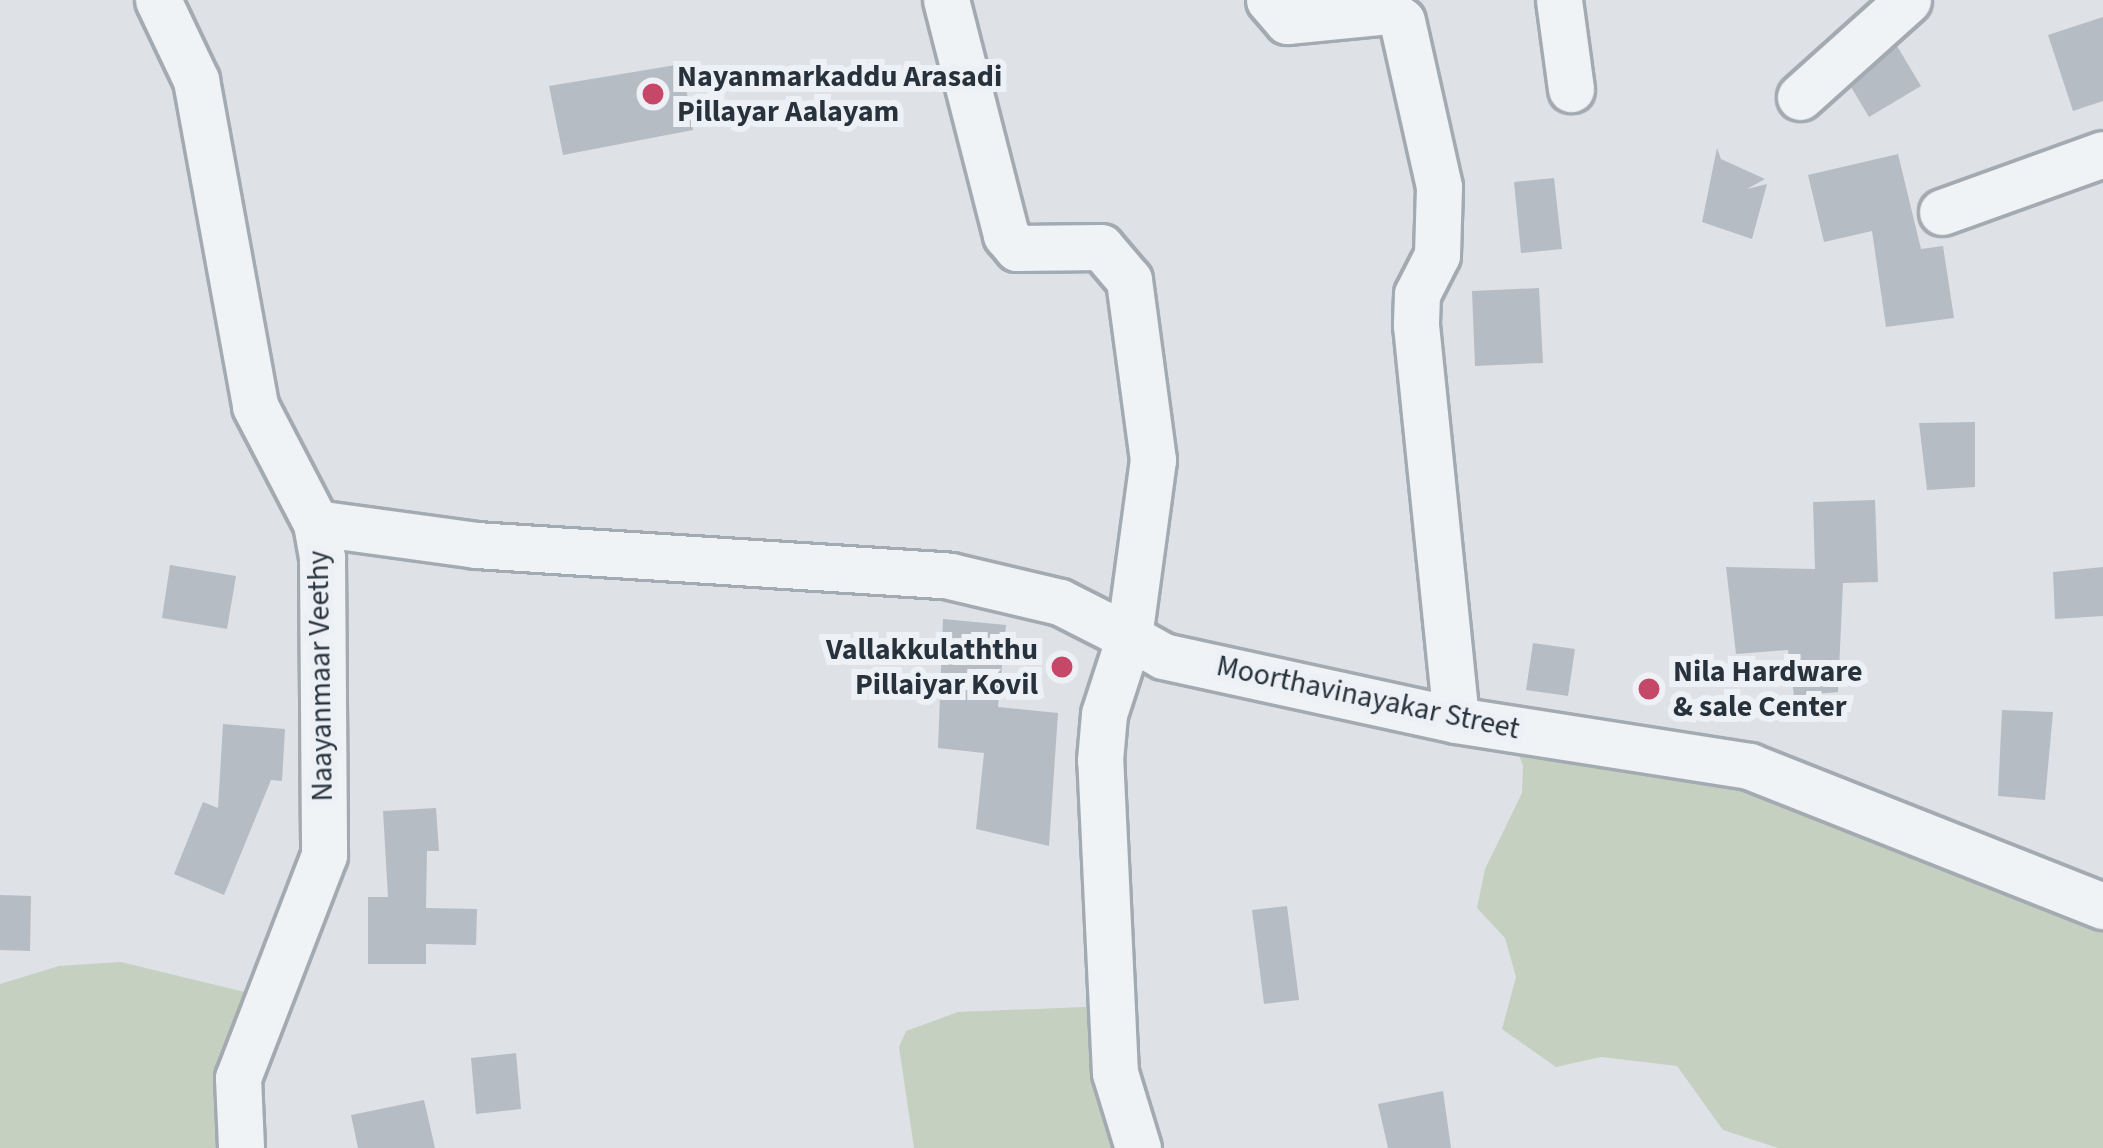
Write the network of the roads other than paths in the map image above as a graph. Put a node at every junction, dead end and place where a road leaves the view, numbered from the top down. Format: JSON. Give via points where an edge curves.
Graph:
{"nodes":[{"id":1,"x":158,"y":0,"type":"edge"},
{"id":2,"x":946,"y":0,"type":"edge"},
{"id":3,"x":1268,"y":0,"type":"edge"},
{"id":4,"x":1559,"y":0,"type":"edge"},
{"id":5,"x":1909,"y":0,"type":"edge"},
{"id":6,"x":1571,"y":89,"type":"dead end"},
{"id":7,"x":1800,"y":98,"type":"dead end"},
{"id":8,"x":2103,"y":154,"type":"edge"},
{"id":9,"x":1942,"y":212,"type":"dead end"},
{"id":10,"x":316,"y":523,"type":"junction"},
{"id":11,"x":1129,"y":637,"type":"junction"},
{"id":12,"x":1456,"y":721,"type":"junction"},
{"id":13,"x":2103,"y":906,"type":"edge"},
{"id":14,"x":241,"y":1148,"type":"edge"},
{"id":15,"x":1138,"y":1148,"type":"edge"}],
"edges":[{"from":1,"to":10,"type":"street","name":"Naayanmaar Veethy","via":[[196,80],[256,406]]},
{"from":2,"to":11,"type":"street","via":[[1006,236],[1017,248],[1101,247],[1129,280],[1153,460]]},
{"from":3,"to":12,"type":"street","via":[[1287,21],[1389,11],[1402,21],[1439,188],[1437,255],[1417,294],[1416,325]]},
{"from":4,"to":6,"type":"street"},
{"from":5,"to":7,"type":"street"},
{"from":8,"to":9,"type":"street"},
{"from":10,"to":11,"type":"street","name":"Moorthavinayakar Street","via":[[476,545],[950,576],[1060,602]]},
{"from":10,"to":14,"type":"street","name":"Naayanmaar Veethy","via":[[324,855],[238,1078]]},
{"from":11,"to":12,"type":"street","name":"Moorthavinayakar Street","via":[[1163,656]]},
{"from":11,"to":15,"type":"street","via":[[1104,714],[1100,760],[1115,1073]]},
{"from":12,"to":13,"type":"street","name":"Moorthavinayakar Street","via":[[1749,766]]}]}
